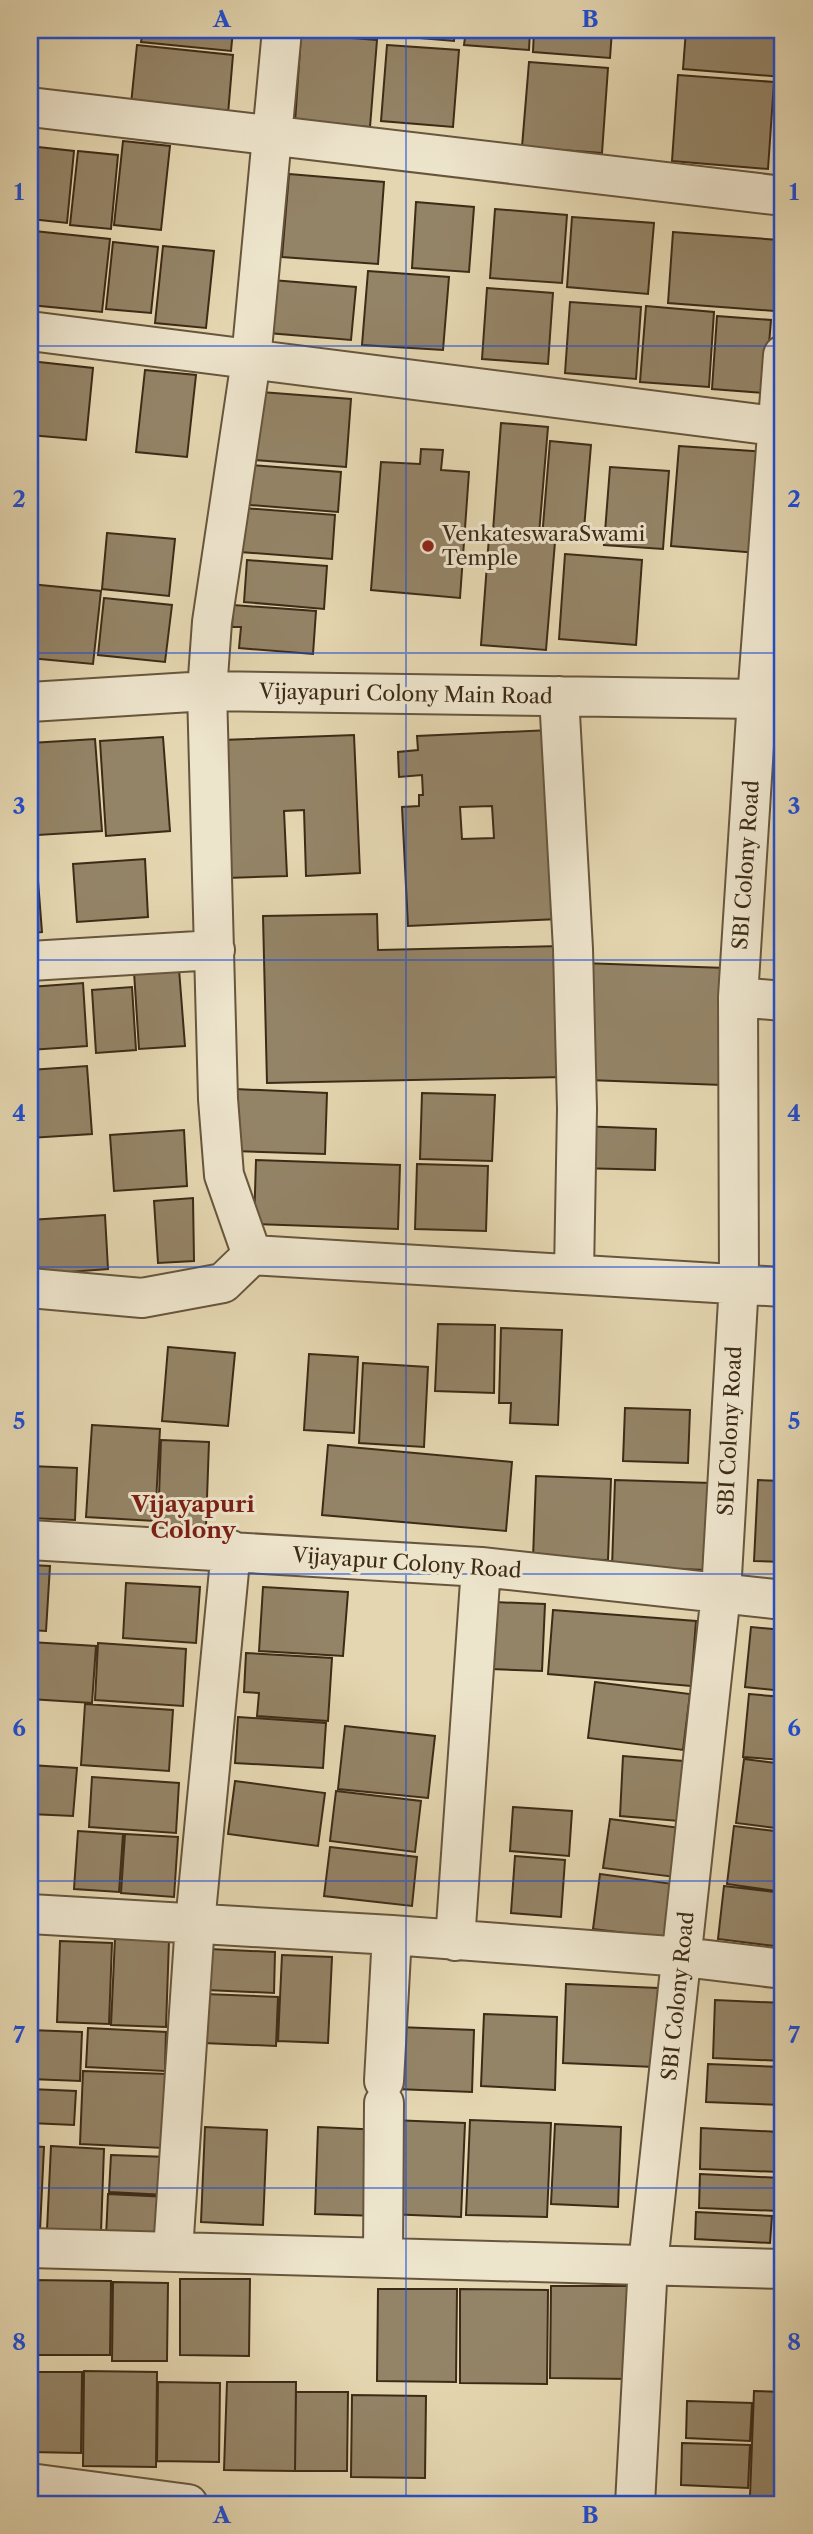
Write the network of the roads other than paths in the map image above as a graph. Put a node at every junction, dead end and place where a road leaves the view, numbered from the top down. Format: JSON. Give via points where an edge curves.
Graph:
{"nodes":[{"id":1,"x":282,"y":30,"type":"edge"},
{"id":2,"x":30,"y":107,"type":"edge"},
{"id":3,"x":271,"y":136,"type":"junction"},
{"id":4,"x":783,"y":197,"type":"edge"},
{"id":5,"x":30,"y":331,"type":"edge"},
{"id":6,"x":783,"y":355,"type":"edge"},
{"id":7,"x":251,"y":359,"type":"junction"},
{"id":8,"x":781,"y":426,"type":"edge"},
{"id":9,"x":207,"y":691,"type":"junction"},
{"id":10,"x":559,"y":696,"type":"junction"},
{"id":11,"x":770,"y":700,"type":"edge"},
{"id":12,"x":30,"y":702,"type":"edge"},
{"id":13,"x":215,"y":950,"type":"junction"},
{"id":14,"x":30,"y":961,"type":"edge"},
{"id":15,"x":738,"y":997,"type":"junction"},
{"id":16,"x":783,"y":1001,"type":"edge"},
{"id":17,"x":252,"y":1255,"type":"junction"},
{"id":18,"x":573,"y":1273,"type":"junction"},
{"id":19,"x":739,"y":1283,"type":"junction"},
{"id":20,"x":783,"y":1287,"type":"edge"},
{"id":21,"x":30,"y":1288,"type":"edge"},
{"id":22,"x":30,"y":1540,"type":"edge"},
{"id":23,"x":231,"y":1550,"type":"junction"},
{"id":24,"x":481,"y":1567,"type":"junction"},
{"id":25,"x":721,"y":1593,"type":"junction"},
{"id":26,"x":783,"y":1600,"type":"edge"},
{"id":27,"x":30,"y":1914,"type":"edge"},
{"id":28,"x":195,"y":1923,"type":"junction"},
{"id":29,"x":392,"y":1935,"type":"junction"},
{"id":30,"x":456,"y":1941,"type":"junction"},
{"id":31,"x":683,"y":1957,"type":"junction"},
{"id":32,"x":783,"y":1969,"type":"edge"},
{"id":33,"x":30,"y":2248,"type":"edge"},
{"id":34,"x":173,"y":2251,"type":"junction"},
{"id":35,"x":383,"y":2257,"type":"junction"},
{"id":36,"x":648,"y":2264,"type":"junction"},
{"id":37,"x":783,"y":2269,"type":"edge"},
{"id":38,"x":30,"y":2483,"type":"edge"},
{"id":39,"x":188,"y":2504,"type":"edge"},
{"id":40,"x":635,"y":2504,"type":"edge"}],
"edges":[{"from":1,"to":3,"type":"street"},
{"from":2,"to":3,"type":"street"},
{"from":3,"to":4,"type":"street"},
{"from":3,"to":7,"type":"street"},
{"from":5,"to":7,"type":"street"},
{"from":6,"to":8,"type":"street","name":"SBI Colony Road"},
{"from":7,"to":8,"type":"street"},
{"from":7,"to":9,"type":"street","via":[[212,622]]},
{"from":8,"to":11,"type":"street","name":"SBI Colony Road"},
{"from":9,"to":10,"type":"street","name":"Vijayapuri Colony Main Road"},
{"from":9,"to":12,"type":"street","name":"Vijayapuri Colony Main Road"},
{"from":9,"to":13,"type":"street"},
{"from":10,"to":11,"type":"street","name":"Vijayapuri Colony Main Road"},
{"from":10,"to":18,"type":"street","via":[[577,1109]]},
{"from":11,"to":15,"type":"street","name":"SBI Colony Road"},
{"from":13,"to":14,"type":"street"},
{"from":13,"to":17,"type":"street","via":[[224,1175]]},
{"from":15,"to":16,"type":"street"},
{"from":15,"to":19,"type":"street","name":"SBI Colony Road"},
{"from":17,"to":18,"type":"street"},
{"from":17,"to":21,"type":"street","via":[[223,1283],[142,1298]]},
{"from":18,"to":19,"type":"street"},
{"from":19,"to":20,"type":"street"},
{"from":19,"to":25,"type":"street","name":"SBI Colony Road"},
{"from":22,"to":23,"type":"street","name":"Vijayapur Colony Road"},
{"from":23,"to":24,"type":"street","name":"Vijayapur Colony Road"},
{"from":23,"to":28,"type":"street"},
{"from":24,"to":25,"type":"street","name":"Vijayapur Colony Road"},
{"from":24,"to":30,"type":"street"},
{"from":25,"to":26,"type":"street","name":"Vijayapur Colony Road"},
{"from":25,"to":31,"type":"street","name":"SBI Colony Road"},
{"from":27,"to":28,"type":"street"},
{"from":28,"to":29,"type":"street"},
{"from":28,"to":34,"type":"street"},
{"from":29,"to":30,"type":"street"},
{"from":29,"to":35,"type":"street","via":[[384,2092]]},
{"from":30,"to":31,"type":"street"},
{"from":31,"to":32,"type":"street"},
{"from":31,"to":36,"type":"street","name":"SBI Colony Road"},
{"from":33,"to":34,"type":"street"},
{"from":34,"to":35,"type":"street"},
{"from":35,"to":36,"type":"street"},
{"from":36,"to":37,"type":"street"},
{"from":36,"to":40,"type":"street","name":"SBI Colony Road"},
{"from":38,"to":39,"type":"street"}]}
